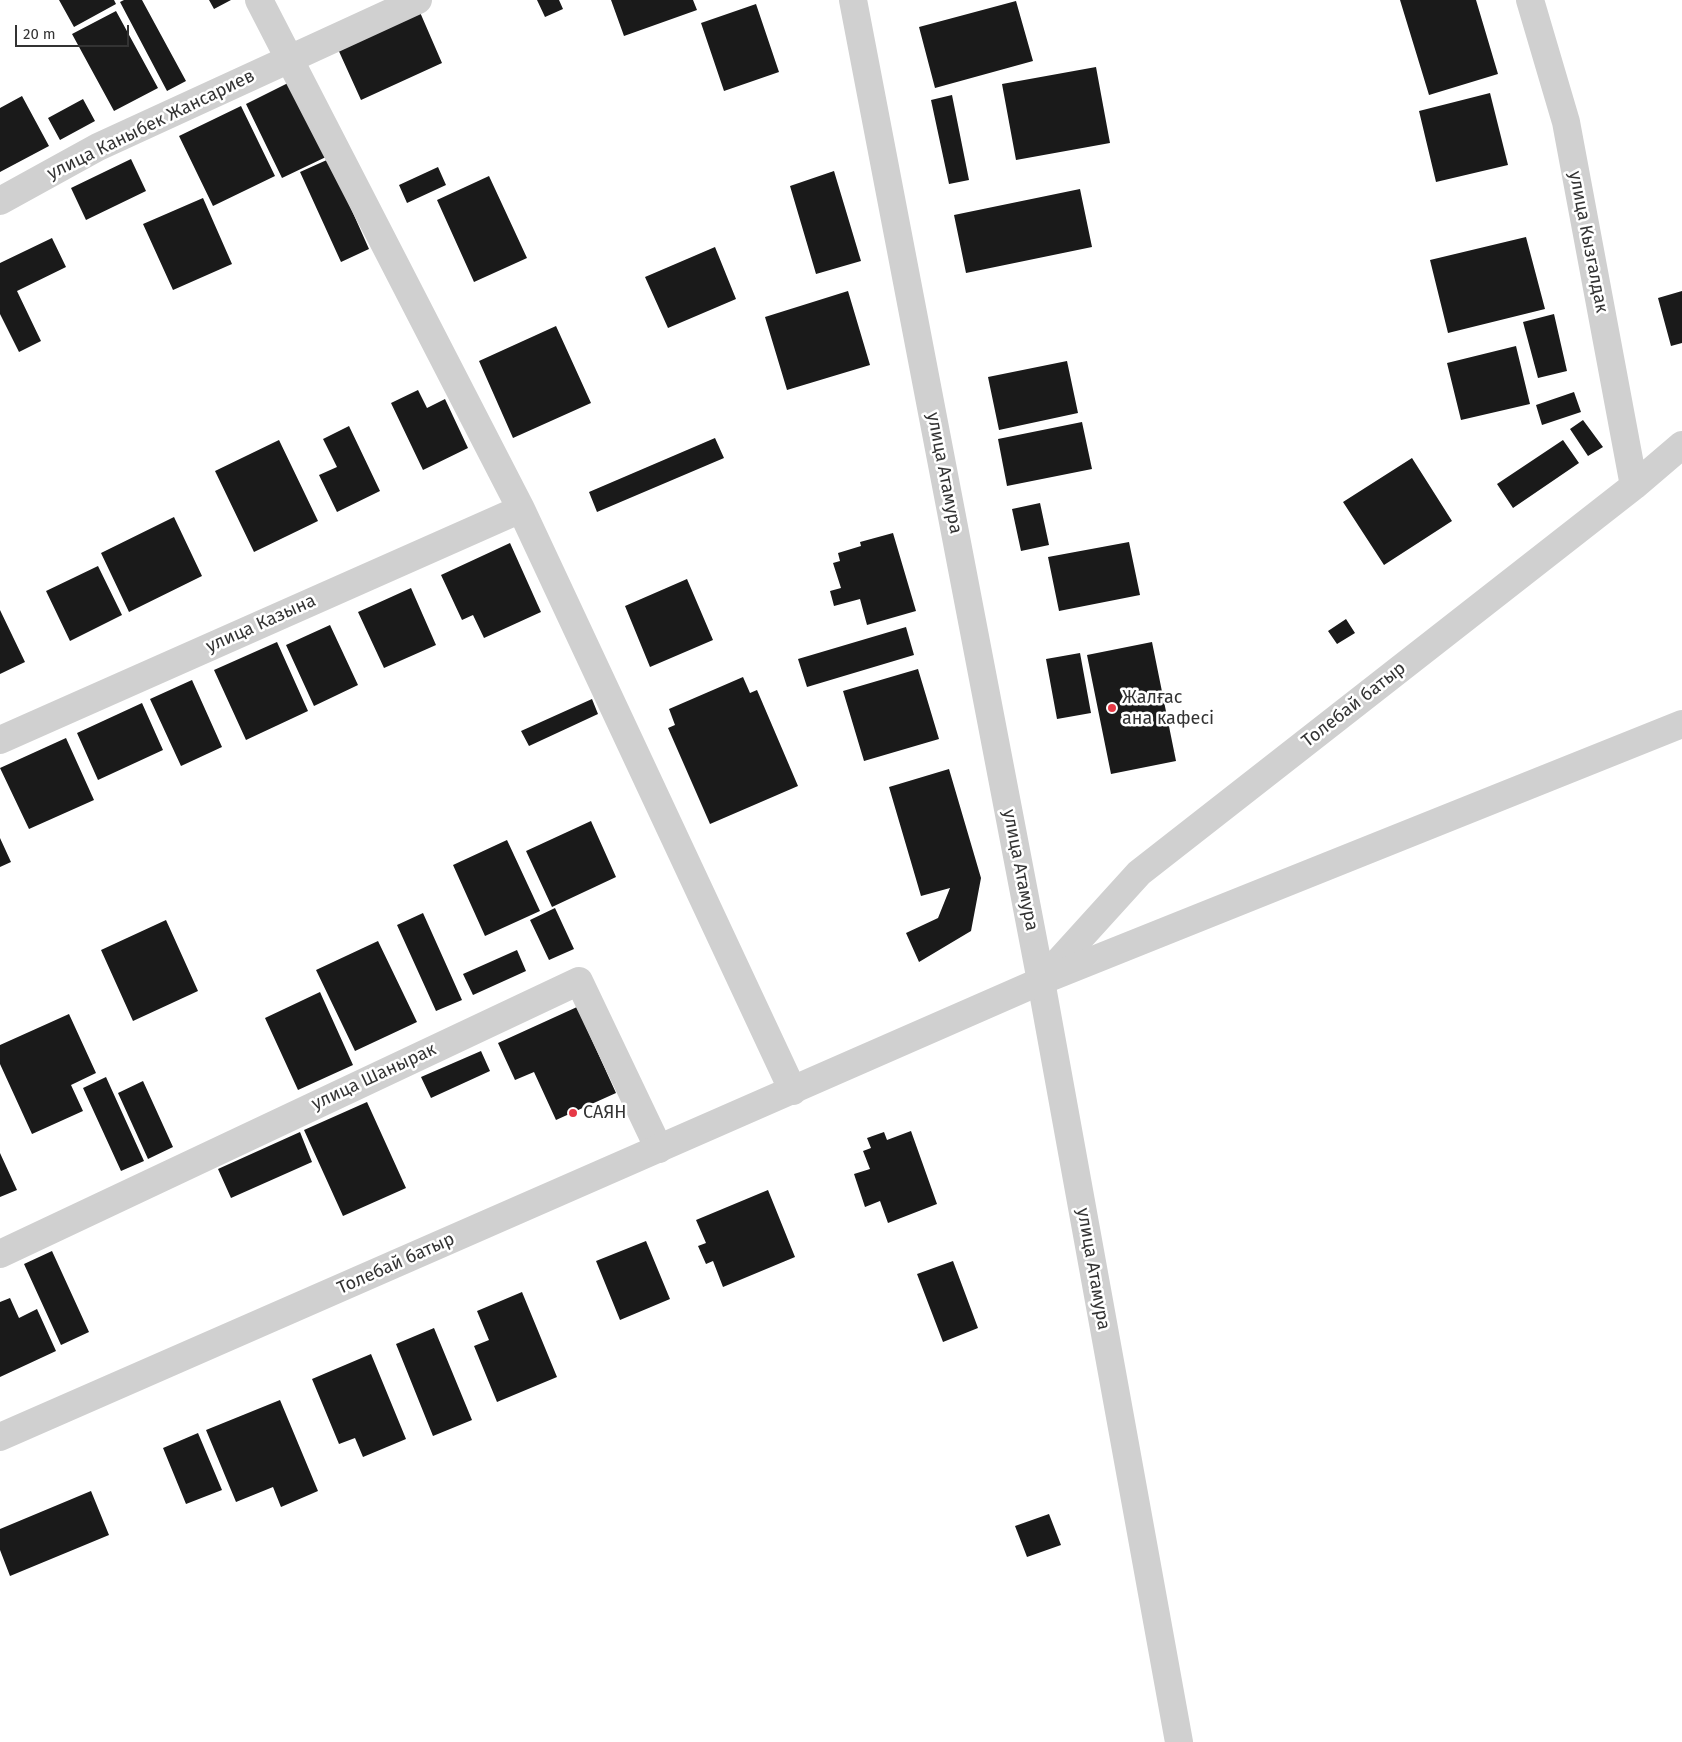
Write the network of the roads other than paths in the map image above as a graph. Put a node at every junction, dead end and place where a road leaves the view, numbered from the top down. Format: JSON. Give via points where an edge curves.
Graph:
{"nodes":[{"id":1,"x":259,"y":0,"type":"edge"},
{"id":2,"x":418,"y":0,"type":"edge"},
{"id":3,"x":853,"y":0,"type":"edge"},
{"id":4,"x":1530,"y":0,"type":"edge"},
{"id":5,"x":296,"y":55,"type":"junction"},
{"id":6,"x":0,"y":201,"type":"edge"},
{"id":7,"x":1682,"y":445,"type":"edge"},
{"id":8,"x":1634,"y":486,"type":"junction"},
{"id":9,"x":521,"y":509,"type":"junction"},
{"id":10,"x":1682,"y":724,"type":"edge"},
{"id":11,"x":0,"y":740,"type":"edge"},
{"id":12,"x":1041,"y":981,"type":"junction"},
{"id":13,"x":793,"y":1091,"type":"junction"},
{"id":14,"x":659,"y":1149,"type":"junction"},
{"id":15,"x":0,"y":1254,"type":"edge"},
{"id":16,"x":0,"y":1437,"type":"edge"},
{"id":17,"x":1179,"y":1742,"type":"edge"}],
"edges":[{"from":1,"to":5,"type":"street"},
{"from":2,"to":5,"type":"street","name":"улица Каныбек Жансариев"},
{"from":3,"to":12,"type":"street","name":"улица Атамура"},
{"from":4,"to":8,"type":"street","name":"улица Кызгалдак","via":[[1566,122]]},
{"from":5,"to":6,"type":"street","name":"улица Каныбек Жансариев","via":[[98,147]]},
{"from":5,"to":9,"type":"street"},
{"from":7,"to":8,"type":"street","name":"Толебай батыр"},
{"from":8,"to":12,"type":"street","name":"Толебай батыр","via":[[1139,873]]},
{"from":9,"to":11,"type":"street","name":"улица Казына"},
{"from":9,"to":13,"type":"street"},
{"from":10,"to":12,"type":"street","name":"Толебай батыр"},
{"from":12,"to":13,"type":"street","name":"Толебай батыр"},
{"from":12,"to":17,"type":"street","name":"улица Атамура"},
{"from":13,"to":14,"type":"street","name":"Толебай батыр"},
{"from":14,"to":15,"type":"street","name":"улица Шанырак","via":[[579,981]]},
{"from":14,"to":16,"type":"street","name":"Толебай батыр"}]}
